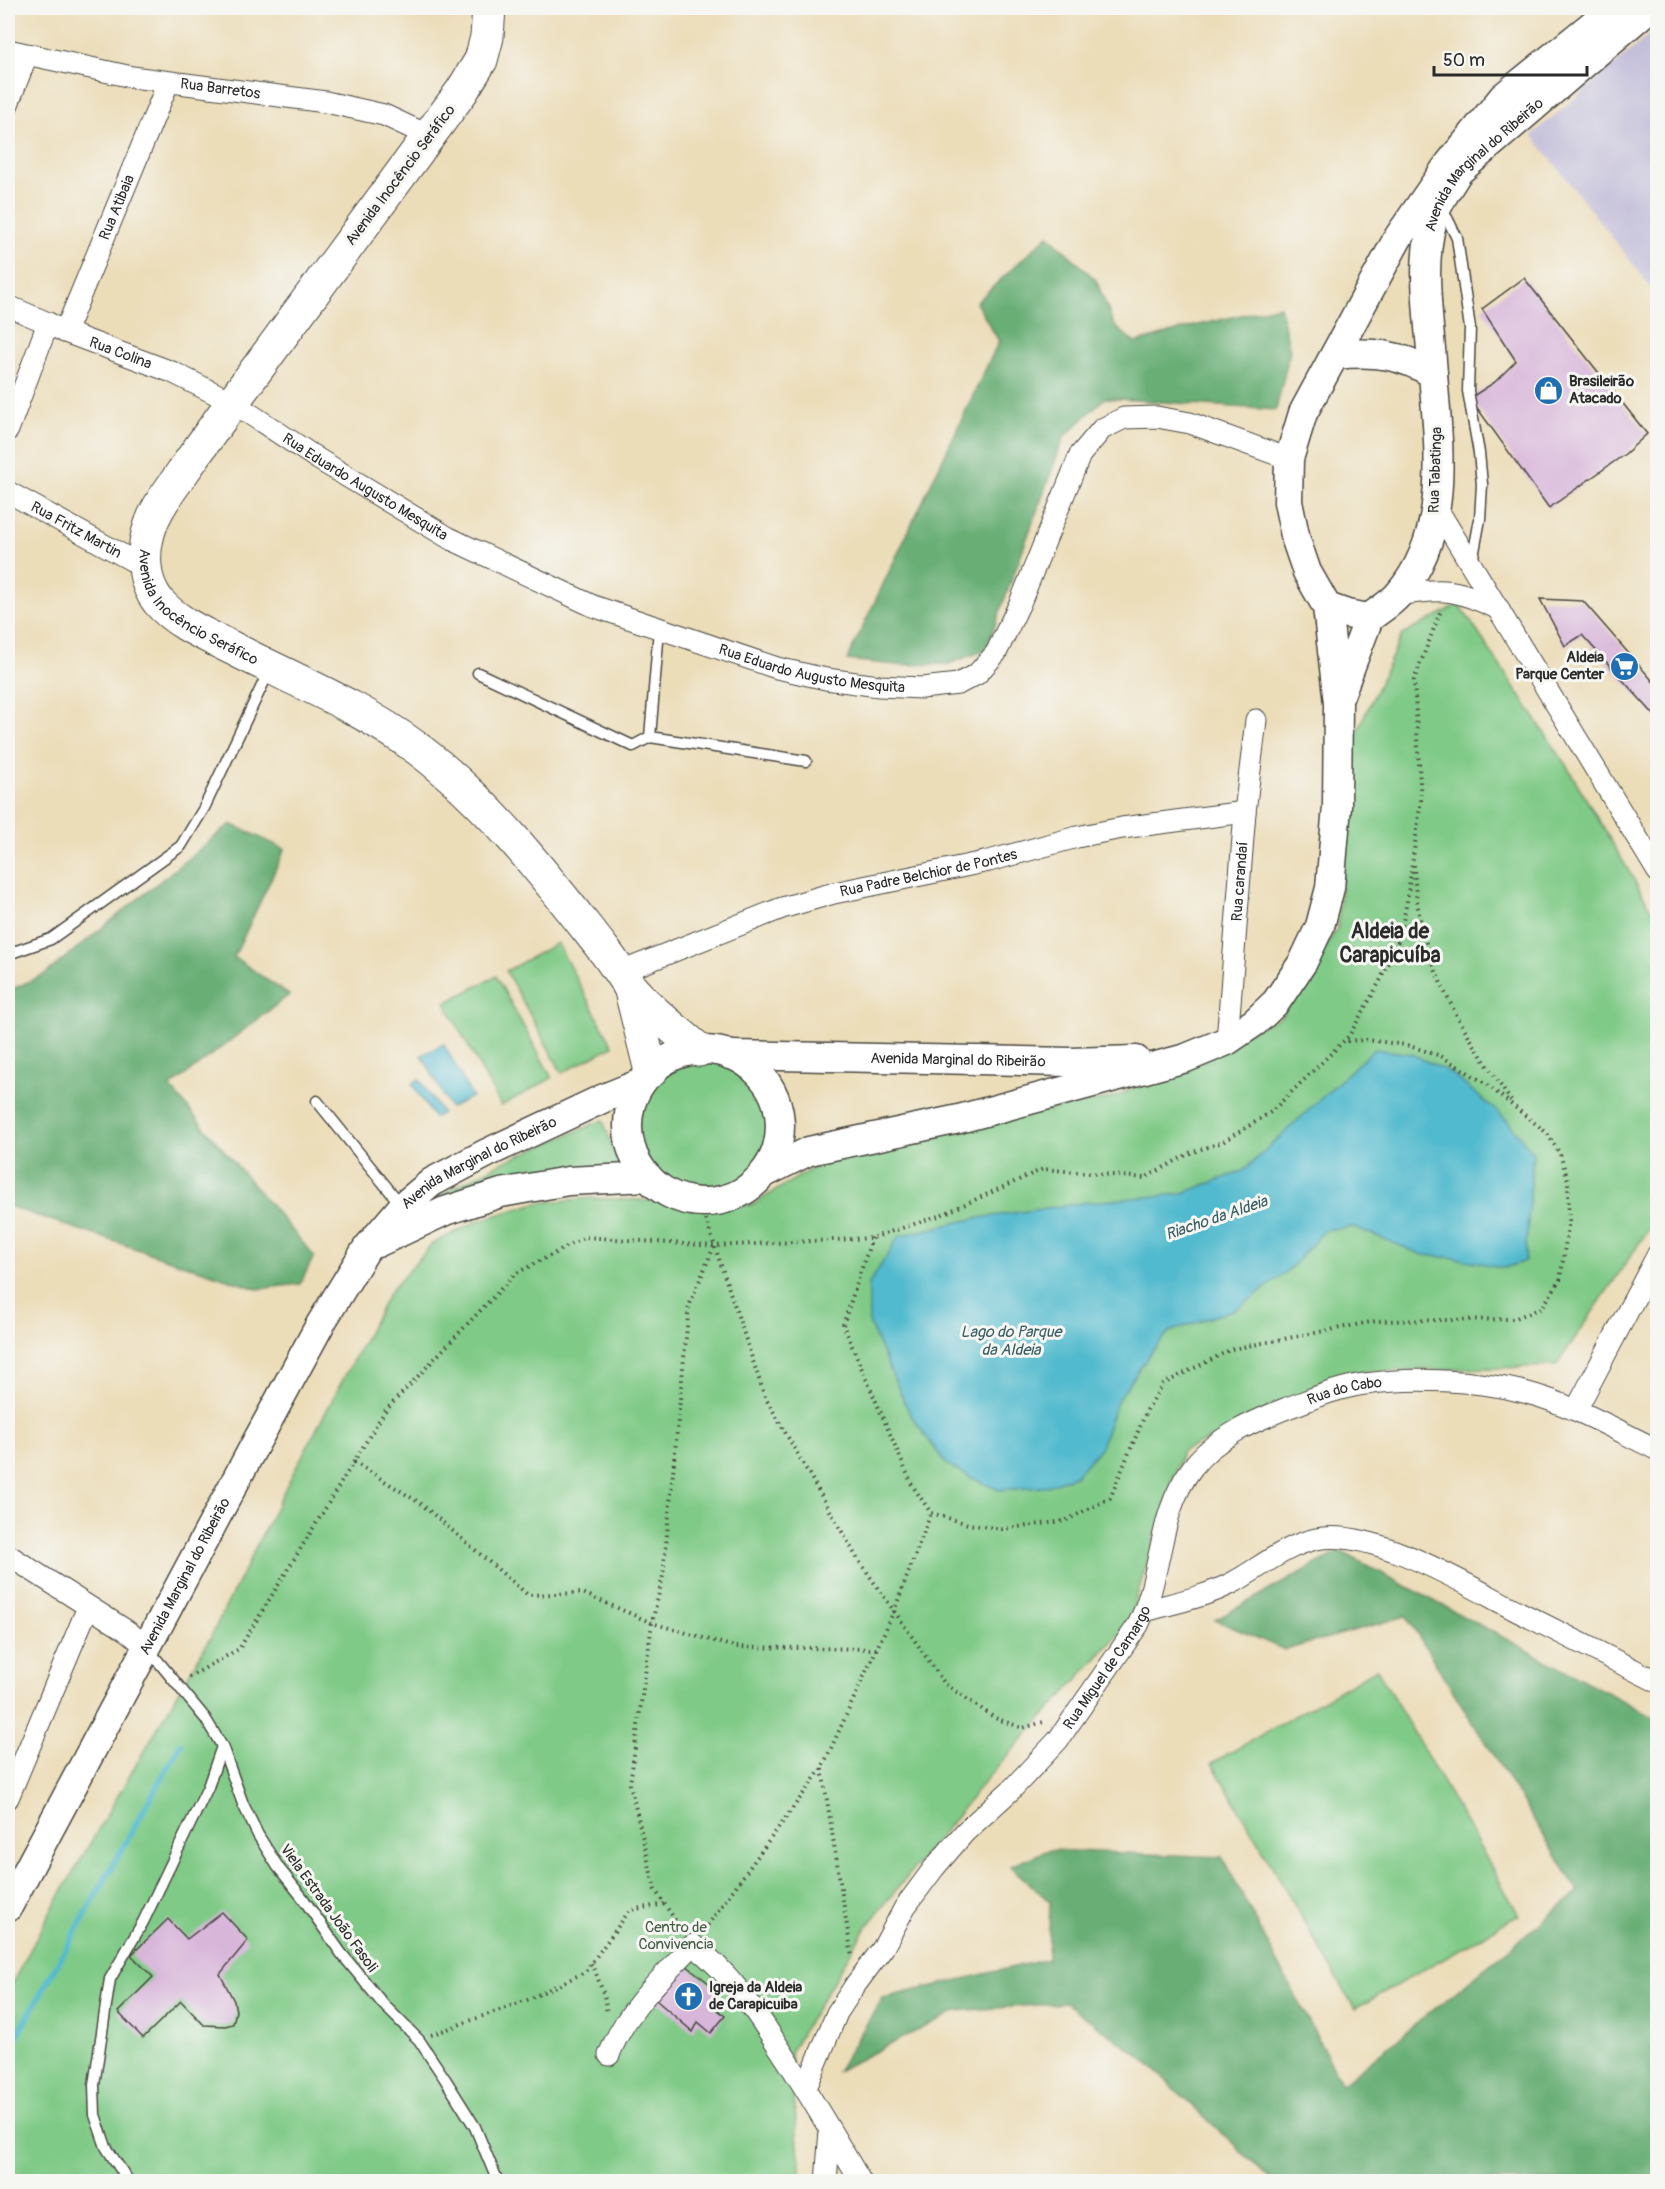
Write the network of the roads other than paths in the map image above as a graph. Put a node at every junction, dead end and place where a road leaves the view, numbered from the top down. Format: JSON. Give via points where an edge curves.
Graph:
{"nodes":[{"id":1,"x":489,"y":8,"type":"edge"},
{"id":2,"x":1613,"y":8,"type":"edge"},
{"id":3,"x":1649,"y":8,"type":"edge"},
{"id":4,"x":17,"y":52,"type":"edge"},
{"id":5,"x":168,"y":82,"type":"junction"},
{"id":6,"x":8,"y":104,"type":"edge"},
{"id":7,"x":429,"y":136,"type":"junction"},
{"id":8,"x":1437,"y":208,"type":"junction"},
{"id":9,"x":8,"y":306,"type":"edge"},
{"id":10,"x":57,"y":327,"type":"junction"},
{"id":11,"x":1336,"y":356,"type":"junction"},
{"id":12,"x":1433,"y":374,"type":"junction"},
{"id":13,"x":232,"y":402,"type":"junction"},
{"id":14,"x":8,"y":430,"type":"edge"},
{"id":15,"x":1289,"y":459,"type":"junction"},
{"id":16,"x":8,"y":492,"type":"edge"},
{"id":17,"x":1437,"y":507,"type":"junction"},
{"id":18,"x":1472,"y":562,"type":"junction"},
{"id":19,"x":144,"y":567,"type":"junction"},
{"id":20,"x":1397,"y":596,"type":"junction"},
{"id":21,"x":1327,"y":607,"type":"junction"},
{"id":22,"x":1499,"y":609,"type":"junction"},
{"id":23,"x":1369,"y":618,"type":"junction"},
{"id":24,"x":659,"y":629,"type":"junction"},
{"id":25,"x":271,"y":668,"type":"junction"},
{"id":26,"x":478,"y":673,"type":"dead end"},
{"id":27,"x":1338,"y":703,"type":"junction"},
{"id":28,"x":1256,"y":720,"type":"dead end"},
{"id":29,"x":650,"y":737,"type":"junction"},
{"id":30,"x":806,"y":762,"type":"dead end"},
{"id":31,"x":1245,"y":812,"type":"junction"},
{"id":32,"x":1658,"y":872,"type":"edge"},
{"id":33,"x":8,"y":954,"type":"edge"},
{"id":34,"x":625,"y":979,"type":"junction"},
{"id":35,"x":1227,"y":1041,"type":"junction"},
{"id":36,"x":715,"y":1053,"type":"junction"},
{"id":37,"x":1186,"y":1058,"type":"junction"},
{"id":38,"x":646,"y":1077,"type":"junction"},
{"id":39,"x":317,"y":1101,"type":"dead end"},
{"id":40,"x":763,"y":1174,"type":"junction"},
{"id":41,"x":648,"y":1177,"type":"junction"},
{"id":42,"x":402,"y":1207,"type":"junction"},
{"id":43,"x":367,"y":1248,"type":"junction"},
{"id":44,"x":1658,"y":1254,"type":"edge"},
{"id":45,"x":1576,"y":1410,"type":"junction"},
{"id":46,"x":1658,"y":1450,"type":"edge"},
{"id":47,"x":8,"y":1555,"type":"edge"},
{"id":48,"x":88,"y":1607,"type":"junction"},
{"id":49,"x":1145,"y":1611,"type":"junction"},
{"id":50,"x":146,"y":1647,"type":"junction"},
{"id":51,"x":1658,"y":1682,"type":"edge"},
{"id":52,"x":222,"y":1746,"type":"junction"},
{"id":53,"x":8,"y":1798,"type":"edge"},
{"id":54,"x":8,"y":1907,"type":"edge"},
{"id":55,"x":610,"y":2051,"type":"road end"},
{"id":56,"x":806,"y":2088,"type":"junction"},
{"id":57,"x":830,"y":2130,"type":"junction"},
{"id":58,"x":129,"y":2181,"type":"edge"},
{"id":59,"x":498,"y":2181,"type":"edge"},
{"id":60,"x":826,"y":2181,"type":"edge"},
{"id":61,"x":861,"y":2181,"type":"edge"}],
"edges":[{"from":1,"to":7,"type":"main road","name":"Avenida Inocêncio Seráfico","via":[[480,60]]},
{"from":2,"to":11,"type":"main road","name":"Avenida Marginal do Ribeirão","via":[[1503,98],[1448,165],[1399,236]]},
{"from":3,"to":8,"type":"main road","name":"Avenida Marginal do Ribeirão","via":[[1458,172]]},
{"from":4,"to":5,"type":"street","name":"Rua Barretos"},
{"from":4,"to":6,"type":"street"},
{"from":5,"to":7,"type":"street","name":"Rua Barretos","via":[[326,102],[384,115]]},
{"from":5,"to":10,"type":"street","name":"Rua Atibaia"},
{"from":7,"to":13,"type":"main road","name":"Avenida Inocêncio Seráfico"},
{"from":8,"to":12,"type":"main road","name":"Avenida Marginal do Ribeirão","via":[[1428,242],[1427,276]]},
{"from":8,"to":18,"type":"lane","via":[[1457,238],[1470,328],[1468,392],[1482,484]]},
{"from":9,"to":10,"type":"street","name":"Rua Colina"},
{"from":10,"to":13,"type":"street","name":"Rua Colina","via":[[172,372]]},
{"from":10,"to":14,"type":"street","name":"Rua Atibaia"},
{"from":11,"to":12,"type":"main road","via":[[1390,355]]},
{"from":11,"to":15,"type":"main road","via":[[1304,413]]},
{"from":12,"to":17,"type":"main road","name":"Rua Tabatinga","via":[[1439,443]]},
{"from":13,"to":19,"type":"main road","name":"Avenida Inocêncio Seráfico","via":[[151,522]]},
{"from":13,"to":24,"type":"street","name":"Rua Eduardo Augusto Mesquita","via":[[449,538],[593,606]]},
{"from":15,"to":21,"type":"main road","via":[[1288,502],[1296,540],[1307,572]]},
{"from":15,"to":24,"type":"street","name":"Rua Eduardo Augusto Mesquita","via":[[1190,423],[1157,417],[1124,418],[1102,429],[1080,455],[996,652],[977,674],[958,684],[890,687],[826,679],[777,668]]},
{"from":16,"to":19,"type":"street","name":"Rua Fritz Martin"},
{"from":17,"to":18,"type":"street"},
{"from":17,"to":20,"type":"main road","name":"Rua Tabatinga","via":[[1421,560]]},
{"from":18,"to":22,"type":"street"},
{"from":19,"to":25,"type":"main road","name":"Avenida Inocêncio Seráfico","via":[[149,587],[173,615]]},
{"from":20,"to":22,"type":"street","via":[[1449,590],[1466,593]]},
{"from":20,"to":23,"type":"main road","name":"Rua Tabatinga"},
{"from":21,"to":23,"type":"main road"},
{"from":21,"to":27,"type":"main road","name":"Avenida Marginal do Ribeirão"},
{"from":22,"to":32,"type":"street"},
{"from":23,"to":27,"type":"main road","name":"Avenida Marginal do Ribeirão"},
{"from":24,"to":29,"type":"lane"},
{"from":25,"to":33,"type":"lane","via":[[204,808],[181,846],[51,939]]},
{"from":25,"to":34,"type":"main road","name":"Avenida Inocêncio Seráfico","via":[[378,721],[420,750],[512,837]]},
{"from":26,"to":29,"type":"lane","via":[[633,746]]},
{"from":27,"to":35,"type":"main road","name":"Avenida Marginal do Ribeirão","via":[[1335,852],[1320,926],[1303,962],[1276,1002]]},
{"from":28,"to":31,"type":"street","name":"Rua carandaí"},
{"from":29,"to":30,"type":"lane"},
{"from":31,"to":34,"type":"street","name":"Rua Padre Belchior de Pontes","via":[[1122,828],[834,893],[782,909]]},
{"from":31,"to":35,"type":"street","name":"Rua carandaí"},
{"from":34,"to":36,"type":"main road","name":"Avenida Inocêncio Seráfico"},
{"from":34,"to":38,"type":"main road","name":"Avenida Inocêncio Seráfico"},
{"from":35,"to":37,"type":"main road","name":"Avenida Marginal do Ribeirão"},
{"from":36,"to":37,"type":"main road","name":"Avenida Marginal do Ribeirão","via":[[1070,1062]]},
{"from":36,"to":38,"type":"main road","name":"Avenida Marginal do Ribeirão","via":[[674,1056]]},
{"from":36,"to":40,"type":"main road","name":"Avenida Marginal do Ribeirão","via":[[751,1066],[767,1084],[777,1106],[780,1130],[775,1153]]},
{"from":37,"to":40,"type":"main road","name":"Avenida Marginal do Ribeirão","via":[[959,1119],[809,1150]]},
{"from":38,"to":41,"type":"main road","name":"Avenida Marginal do Ribeirão","via":[[632,1101],[628,1121],[629,1142]]},
{"from":38,"to":42,"type":"main road","name":"Avenida Marginal do Ribeirão","via":[[432,1182]]},
{"from":39,"to":42,"type":"lane"},
{"from":40,"to":41,"type":"main road","name":"Avenida Marginal do Ribeirão","via":[[745,1190],[723,1199],[700,1202],[663,1190]]},
{"from":41,"to":43,"type":"main road","name":"Avenida Marginal do Ribeirão","via":[[568,1181],[501,1193],[445,1211]]},
{"from":42,"to":43,"type":"main road","name":"Avenida Marginal do Ribeirão"},
{"from":43,"to":50,"type":"main road","name":"Avenida Marginal do Ribeirão","via":[[321,1323]]},
{"from":44,"to":45,"type":"street"},
{"from":45,"to":46,"type":"street","name":"Rua do Cabo"},
{"from":45,"to":49,"type":"street","name":"Rua do Cabo","via":[[1524,1392],[1474,1383],[1418,1381],[1364,1384],[1264,1417],[1220,1441],[1193,1466],[1176,1490]]},
{"from":47,"to":48,"type":"street"},
{"from":48,"to":50,"type":"street"},
{"from":48,"to":53,"type":"street"},
{"from":49,"to":51,"type":"street","name":"Rua Miguel de Camargo","via":[[1232,1583],[1288,1549],[1318,1539],[1346,1538],[1381,1546],[1429,1566]]},
{"from":49,"to":56,"type":"street","name":"Rua Miguel de Camargo","via":[[1059,1740],[965,1832],[905,1907],[883,1948],[837,2013]]},
{"from":50,"to":52,"type":"lane","name":"Viela Estrada João Fasoli","via":[[205,1718]]},
{"from":50,"to":54,"type":"main road","name":"Avenida Marginal do Ribeirão"},
{"from":52,"to":58,"type":"lane","via":[[203,1797],[110,1978],[94,2085],[95,2115],[106,2147]]},
{"from":52,"to":59,"type":"lane","name":"Viela Estrada João Fasoli","via":[[243,1804],[278,1867],[382,2004],[419,2040],[475,2127]]},
{"from":55,"to":56,"type":"street","via":[[623,2024],[693,1945],[755,2010]]},
{"from":56,"to":57,"type":"street"},
{"from":57,"to":60,"type":"street"},
{"from":57,"to":61,"type":"street"}]}
